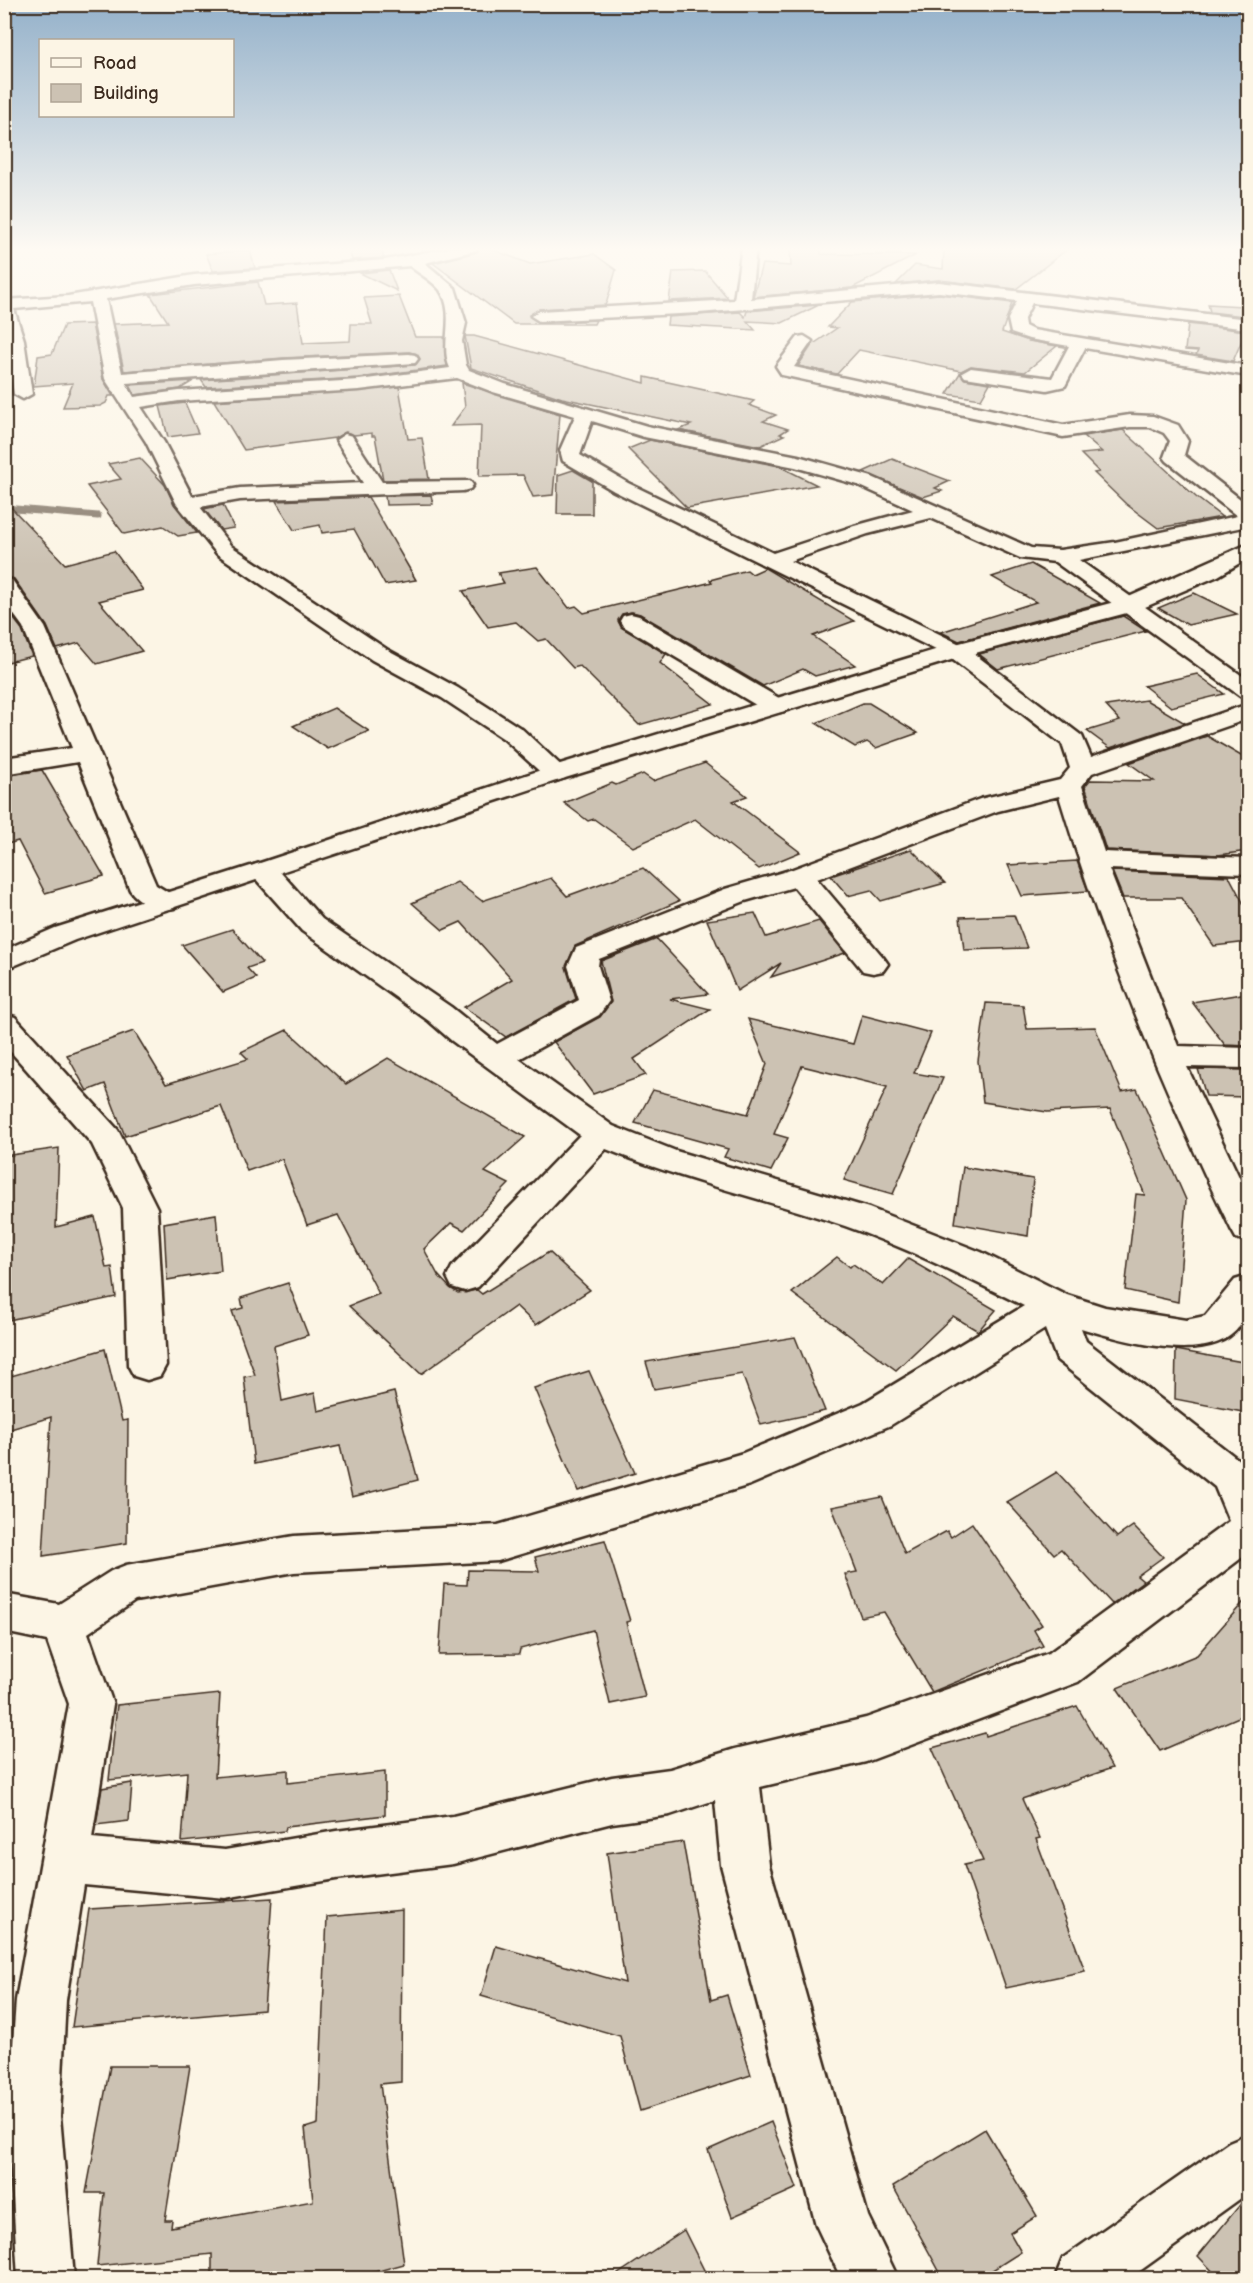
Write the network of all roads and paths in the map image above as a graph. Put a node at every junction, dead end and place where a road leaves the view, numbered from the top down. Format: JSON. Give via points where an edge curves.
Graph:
{"nodes":[{"id":1,"x":18,"y":354,"type":"edge"},
{"id":2,"x":109,"y":354,"type":"edge"},
{"id":3,"x":456,"y":354,"type":"edge"},
{"id":4,"x":793,"y":354,"type":"edge"},
{"id":5,"x":1074,"y":354,"type":"edge"},
{"id":6,"x":1143,"y":354,"type":"edge"},
{"id":7,"x":458,"y":365,"type":"junction"},
{"id":8,"x":1248,"y":371,"type":"edge"},
{"id":9,"x":970,"y":374,"type":"dead end"},
{"id":10,"x":114,"y":379,"type":"junction"},
{"id":11,"x":23,"y":394,"type":"dead end"},
{"id":12,"x":129,"y":403,"type":"junction"},
{"id":13,"x":585,"y":415,"type":"junction"},
{"id":14,"x":345,"y":440,"type":"dead end"},
{"id":15,"x":463,"y":484,"type":"dead end"},
{"id":16,"x":376,"y":488,"type":"junction"},
{"id":17,"x":186,"y":503,"type":"junction"},
{"id":18,"x":935,"y":511,"type":"junction"},
{"id":19,"x":1248,"y":515,"type":"edge"},
{"id":20,"x":1248,"y":520,"type":"edge"},
{"id":21,"x":1248,"y":550,"type":"edge"},
{"id":22,"x":1060,"y":556,"type":"junction"},
{"id":23,"x":770,"y":561,"type":"junction"},
{"id":24,"x":4,"y":585,"type":"edge"},
{"id":25,"x":1130,"y":605,"type":"junction"},
{"id":26,"x":631,"y":621,"type":"dead end"},
{"id":27,"x":956,"y":651,"type":"junction"},
{"id":28,"x":1248,"y":691,"type":"edge"},
{"id":29,"x":776,"y":706,"type":"junction"},
{"id":30,"x":1248,"y":711,"type":"edge"},
{"id":31,"x":86,"y":753,"type":"junction"},
{"id":32,"x":4,"y":766,"type":"edge"},
{"id":33,"x":556,"y":773,"type":"junction"},
{"id":34,"x":1076,"y":777,"type":"junction"},
{"id":35,"x":1091,"y":860,"type":"junction"},
{"id":36,"x":1248,"y":866,"type":"edge"},
{"id":37,"x":264,"y":871,"type":"junction"},
{"id":38,"x":800,"y":876,"type":"junction"},
{"id":39,"x":164,"y":902,"type":"junction"},
{"id":40,"x":4,"y":961,"type":"edge"},
{"id":41,"x":873,"y":964,"type":"dead end"},
{"id":42,"x":4,"y":1024,"type":"edge"},
{"id":43,"x":1166,"y":1056,"type":"junction"},
{"id":44,"x":497,"y":1057,"type":"junction"},
{"id":45,"x":1248,"y":1058,"type":"edge"},
{"id":46,"x":601,"y":1134,"type":"junction"},
{"id":47,"x":1248,"y":1229,"type":"edge"},
{"id":48,"x":465,"y":1277,"type":"dead end"},
{"id":49,"x":1248,"y":1290,"type":"edge"},
{"id":50,"x":1055,"y":1305,"type":"junction"},
{"id":51,"x":147,"y":1365,"type":"dead end"},
{"id":52,"x":1248,"y":1518,"type":"edge"},
{"id":53,"x":1248,"y":1530,"type":"edge"},
{"id":54,"x":4,"y":1613,"type":"edge"},
{"id":55,"x":64,"y":1625,"type":"junction"},
{"id":56,"x":735,"y":1771,"type":"junction"},
{"id":57,"x":65,"y":1860,"type":"junction"},
{"id":58,"x":1248,"y":2161,"type":"edge"},
{"id":59,"x":45,"y":2278,"type":"edge"},
{"id":60,"x":870,"y":2278,"type":"edge"},
{"id":61,"x":1083,"y":2278,"type":"edge"}],
"edges":[{"from":1,"to":11,"type":"street"},
{"from":2,"to":10,"type":"street"},
{"from":3,"to":7,"type":"street"},
{"from":4,"to":19,"type":"street","via":[[785,366],[788,371],[1063,430],[1152,422],[1171,429],[1179,441],[1174,457]]},
{"from":5,"to":9,"type":"street","via":[[1059,382],[1047,385]]},
{"from":6,"to":8,"type":"street"},
{"from":7,"to":10,"type":"street","via":[[427,358],[283,364]]},
{"from":7,"to":12,"type":"street","via":[[359,385],[179,396]]},
{"from":7,"to":13,"type":"street","via":[[499,388]]},
{"from":10,"to":12,"type":"street"},
{"from":12,"to":17,"type":"street","via":[[155,442]]},
{"from":13,"to":18,"type":"street","via":[[644,432],[798,462],[865,481]]},
{"from":13,"to":23,"type":"street","via":[[570,457],[621,488]]},
{"from":14,"to":16,"type":"street"},
{"from":15,"to":16,"type":"street"},
{"from":16,"to":17,"type":"street","via":[[240,494]]},
{"from":17,"to":33,"type":"street","via":[[224,550],[380,655],[450,693],[513,734]]},
{"from":18,"to":22,"type":"street","via":[[1027,554]]},
{"from":18,"to":23,"type":"street","via":[[861,530]]},
{"from":20,"to":22,"type":"street"},
{"from":21,"to":25,"type":"street"},
{"from":22,"to":25,"type":"street"},
{"from":23,"to":27,"type":"street"},
{"from":24,"to":31,"type":"street"},
{"from":25,"to":27,"type":"street"},
{"from":25,"to":28,"type":"street"},
{"from":26,"to":29,"type":"street"},
{"from":27,"to":29,"type":"street"},
{"from":27,"to":34,"type":"street","via":[[1073,741]]},
{"from":29,"to":33,"type":"street"},
{"from":30,"to":34,"type":"street"},
{"from":31,"to":32,"type":"street"},
{"from":31,"to":39,"type":"street","via":[[144,890]]},
{"from":33,"to":37,"type":"street"},
{"from":34,"to":35,"type":"street"},
{"from":34,"to":38,"type":"street","via":[[989,805]]},
{"from":35,"to":36,"type":"street"},
{"from":35,"to":43,"type":"street"},
{"from":37,"to":39,"type":"street"},
{"from":37,"to":44,"type":"street","via":[[312,925]]},
{"from":38,"to":41,"type":"street"},
{"from":38,"to":44,"type":"street","via":[[735,895],[586,954],[584,966],[594,1001],[588,1008]]},
{"from":39,"to":40,"type":"street","via":[[65,934]]},
{"from":42,"to":51,"type":"street","via":[[106,1138],[140,1208]]},
{"from":43,"to":45,"type":"street"},
{"from":43,"to":47,"type":"street"},
{"from":44,"to":46,"type":"street"},
{"from":46,"to":48,"type":"street"},
{"from":46,"to":50,"type":"street","via":[[665,1160],[857,1217],[968,1262]]},
{"from":49,"to":50,"type":"street","via":[[1217,1328],[1186,1335],[1105,1321]]},
{"from":50,"to":52,"type":"street","via":[[1070,1350],[1230,1476]]},
{"from":50,"to":55,"type":"street","via":[[877,1414],[750,1468],[498,1543],[294,1554],[126,1584]]},
{"from":53,"to":56,"type":"street","via":[[1063,1668],[866,1740]]},
{"from":54,"to":55,"type":"street"},
{"from":55,"to":57,"type":"street","via":[[91,1704]]},
{"from":56,"to":57,"type":"street","via":[[670,1792],[612,1800],[453,1840],[225,1874]]},
{"from":56,"to":60,"type":"street","via":[[744,1865],[843,2225]]},
{"from":57,"to":59,"type":"street","via":[[41,2000],[34,2116]]},
{"from":58,"to":61,"type":"street"}]}
